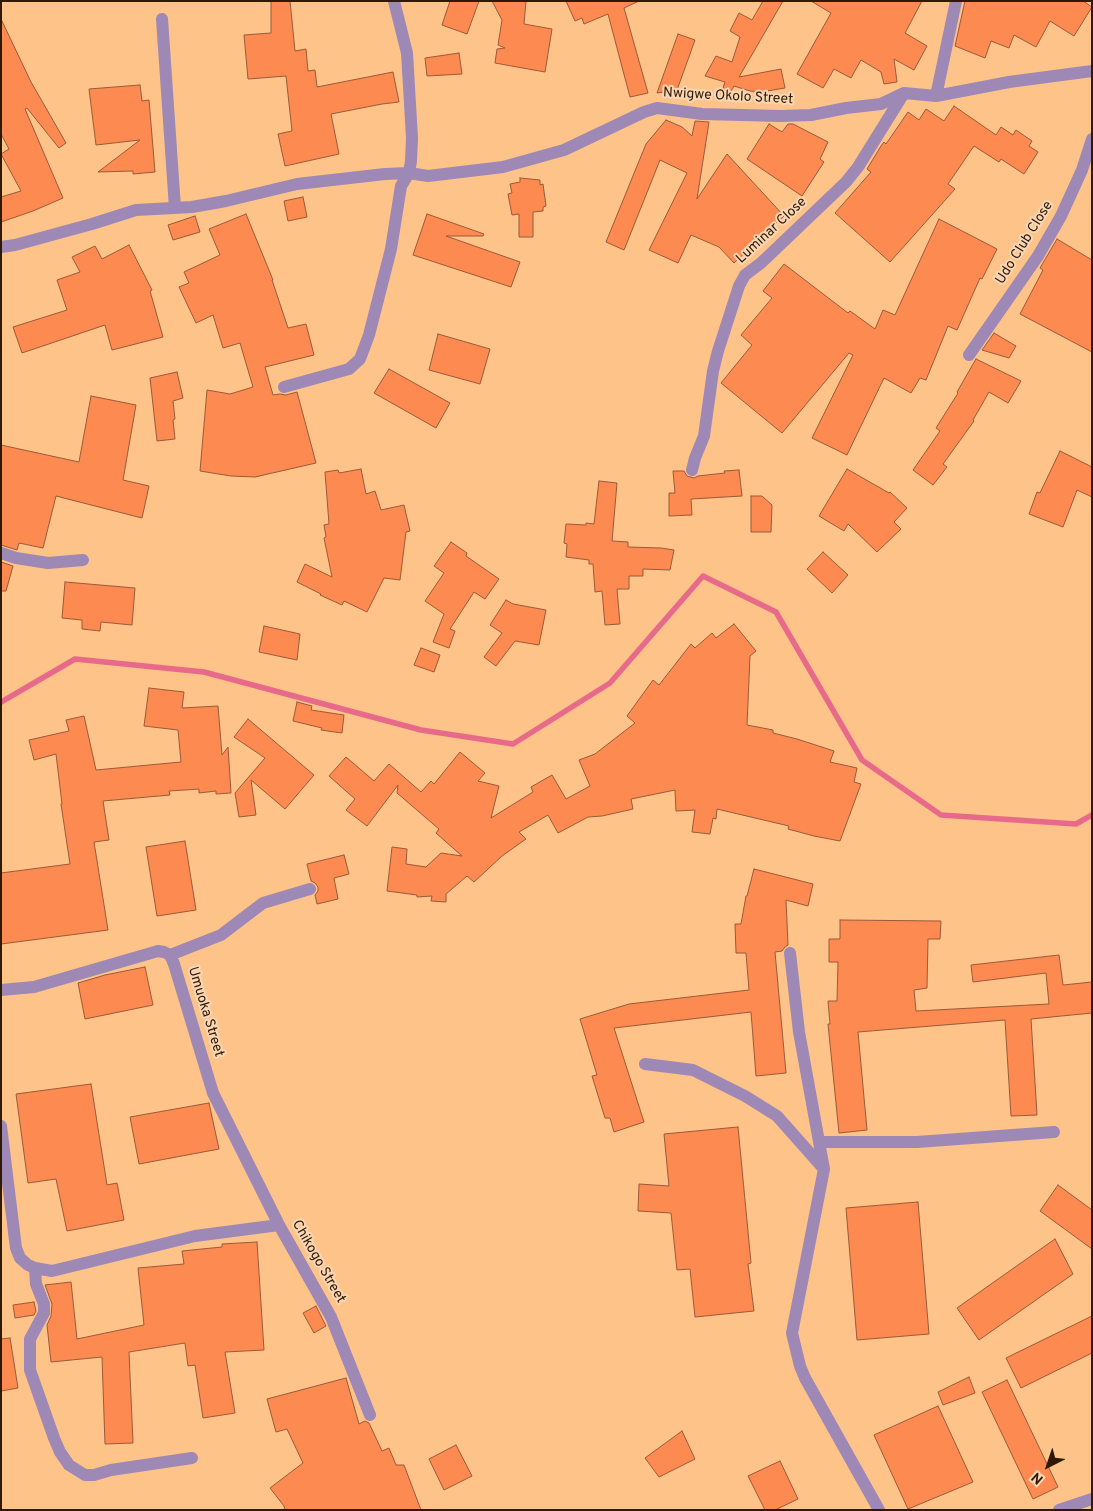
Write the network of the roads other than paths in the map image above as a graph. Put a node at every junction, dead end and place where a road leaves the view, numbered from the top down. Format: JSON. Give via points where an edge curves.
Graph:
{"nodes":[{"id":1,"x":394,"y":1,"type":"edge"},
{"id":2,"x":956,"y":1,"type":"edge"},
{"id":3,"x":162,"y":19,"type":"dead end"},
{"id":4,"x":1092,"y":71,"type":"edge"},
{"id":5,"x":904,"y":93,"type":"junction"},
{"id":6,"x":936,"y":96,"type":"junction"},
{"id":7,"x":1092,"y":139,"type":"edge"},
{"id":8,"x":409,"y":172,"type":"junction"},
{"id":9,"x":175,"y":208,"type":"junction"},
{"id":10,"x":1,"y":247,"type":"edge"},
{"id":11,"x":969,"y":355,"type":"dead end"},
{"id":12,"x":284,"y":387,"type":"dead end"},
{"id":13,"x":692,"y":470,"type":"dead end"},
{"id":14,"x":1,"y":554,"type":"edge"},
{"id":15,"x":83,"y":560,"type":"dead end"},
{"id":16,"x":310,"y":889,"type":"dead end"},
{"id":17,"x":790,"y":953,"type":"dead end"},
{"id":18,"x":170,"y":955,"type":"junction"},
{"id":19,"x":1,"y":990,"type":"edge"},
{"id":20,"x":646,"y":1064,"type":"dead end"},
{"id":21,"x":1,"y":1126,"type":"edge"},
{"id":22,"x":232,"y":1128,"type":"joint"},
{"id":23,"x":1054,"y":1132,"type":"dead end"},
{"id":24,"x":819,"y":1142,"type":"junction"},
{"id":25,"x":824,"y":1169,"type":"junction"},
{"id":26,"x":279,"y":1225,"type":"junction"},
{"id":27,"x":35,"y":1268,"type":"junction"},
{"id":28,"x":370,"y":1415,"type":"dead end"},
{"id":29,"x":192,"y":1458,"type":"dead end"},
{"id":30,"x":1092,"y":1499,"type":"edge"},
{"id":31,"x":879,"y":1510,"type":"edge"},
{"id":32,"x":1059,"y":1510,"type":"edge"}],
"edges":[{"from":1,"to":8,"type":"street","via":[[407,53],[412,138]]},
{"from":2,"to":6,"type":"street"},
{"from":3,"to":9,"type":"street"},
{"from":4,"to":6,"type":"street"},
{"from":5,"to":6,"type":"street"},
{"from":5,"to":8,"type":"street","name":"Nwigwe Okolo Street","via":[[881,104],[811,115],[702,114],[657,108],[564,150],[503,167],[428,176]]},
{"from":5,"to":13,"type":"street","name":"Luminar Close","via":[[846,182],[745,275],[713,371],[704,436]]},
{"from":7,"to":11,"type":"street","name":"Udo Club Close","via":[[1061,216],[1038,256]]},
{"from":8,"to":9,"type":"street","name":"Nwigwe Okolo Street","via":[[297,184],[226,201]]},
{"from":8,"to":12,"type":"street","via":[[401,186],[391,249],[360,359],[349,369]]},
{"from":9,"to":10,"type":"street","name":"Nwigwe Okolo Street","via":[[136,210]]},
{"from":14,"to":15,"type":"street","via":[[48,563]]},
{"from":16,"to":18,"type":"street","via":[[263,903],[221,935]]},
{"from":17,"to":24,"type":"street","via":[[799,1032]]},
{"from":18,"to":19,"type":"street","name":"Umuoka Street","via":[[158,951],[34,987]]},
{"from":18,"to":22,"type":"street","name":"Umuoka Street","via":[[213,1093]]},
{"from":20,"to":25,"type":"street","via":[[693,1070],[745,1096],[777,1116]]},
{"from":21,"to":27,"type":"street","via":[[16,1248],[20,1258]]},
{"from":22,"to":26,"type":"street","name":"Chikogo Street"},
{"from":23,"to":24,"type":"street","via":[[917,1142]]},
{"from":24,"to":25,"type":"street"},
{"from":25,"to":31,"type":"street","via":[[792,1333],[805,1378]]},
{"from":26,"to":27,"type":"street","via":[[195,1236],[52,1271]]},
{"from":26,"to":28,"type":"street","name":"Chikogo Street","via":[[331,1316]]},
{"from":27,"to":29,"type":"street","via":[[44,1313],[30,1339],[30,1370],[54,1438],[69,1465],[84,1475],[94,1475]]},
{"from":30,"to":32,"type":"street"}]}
